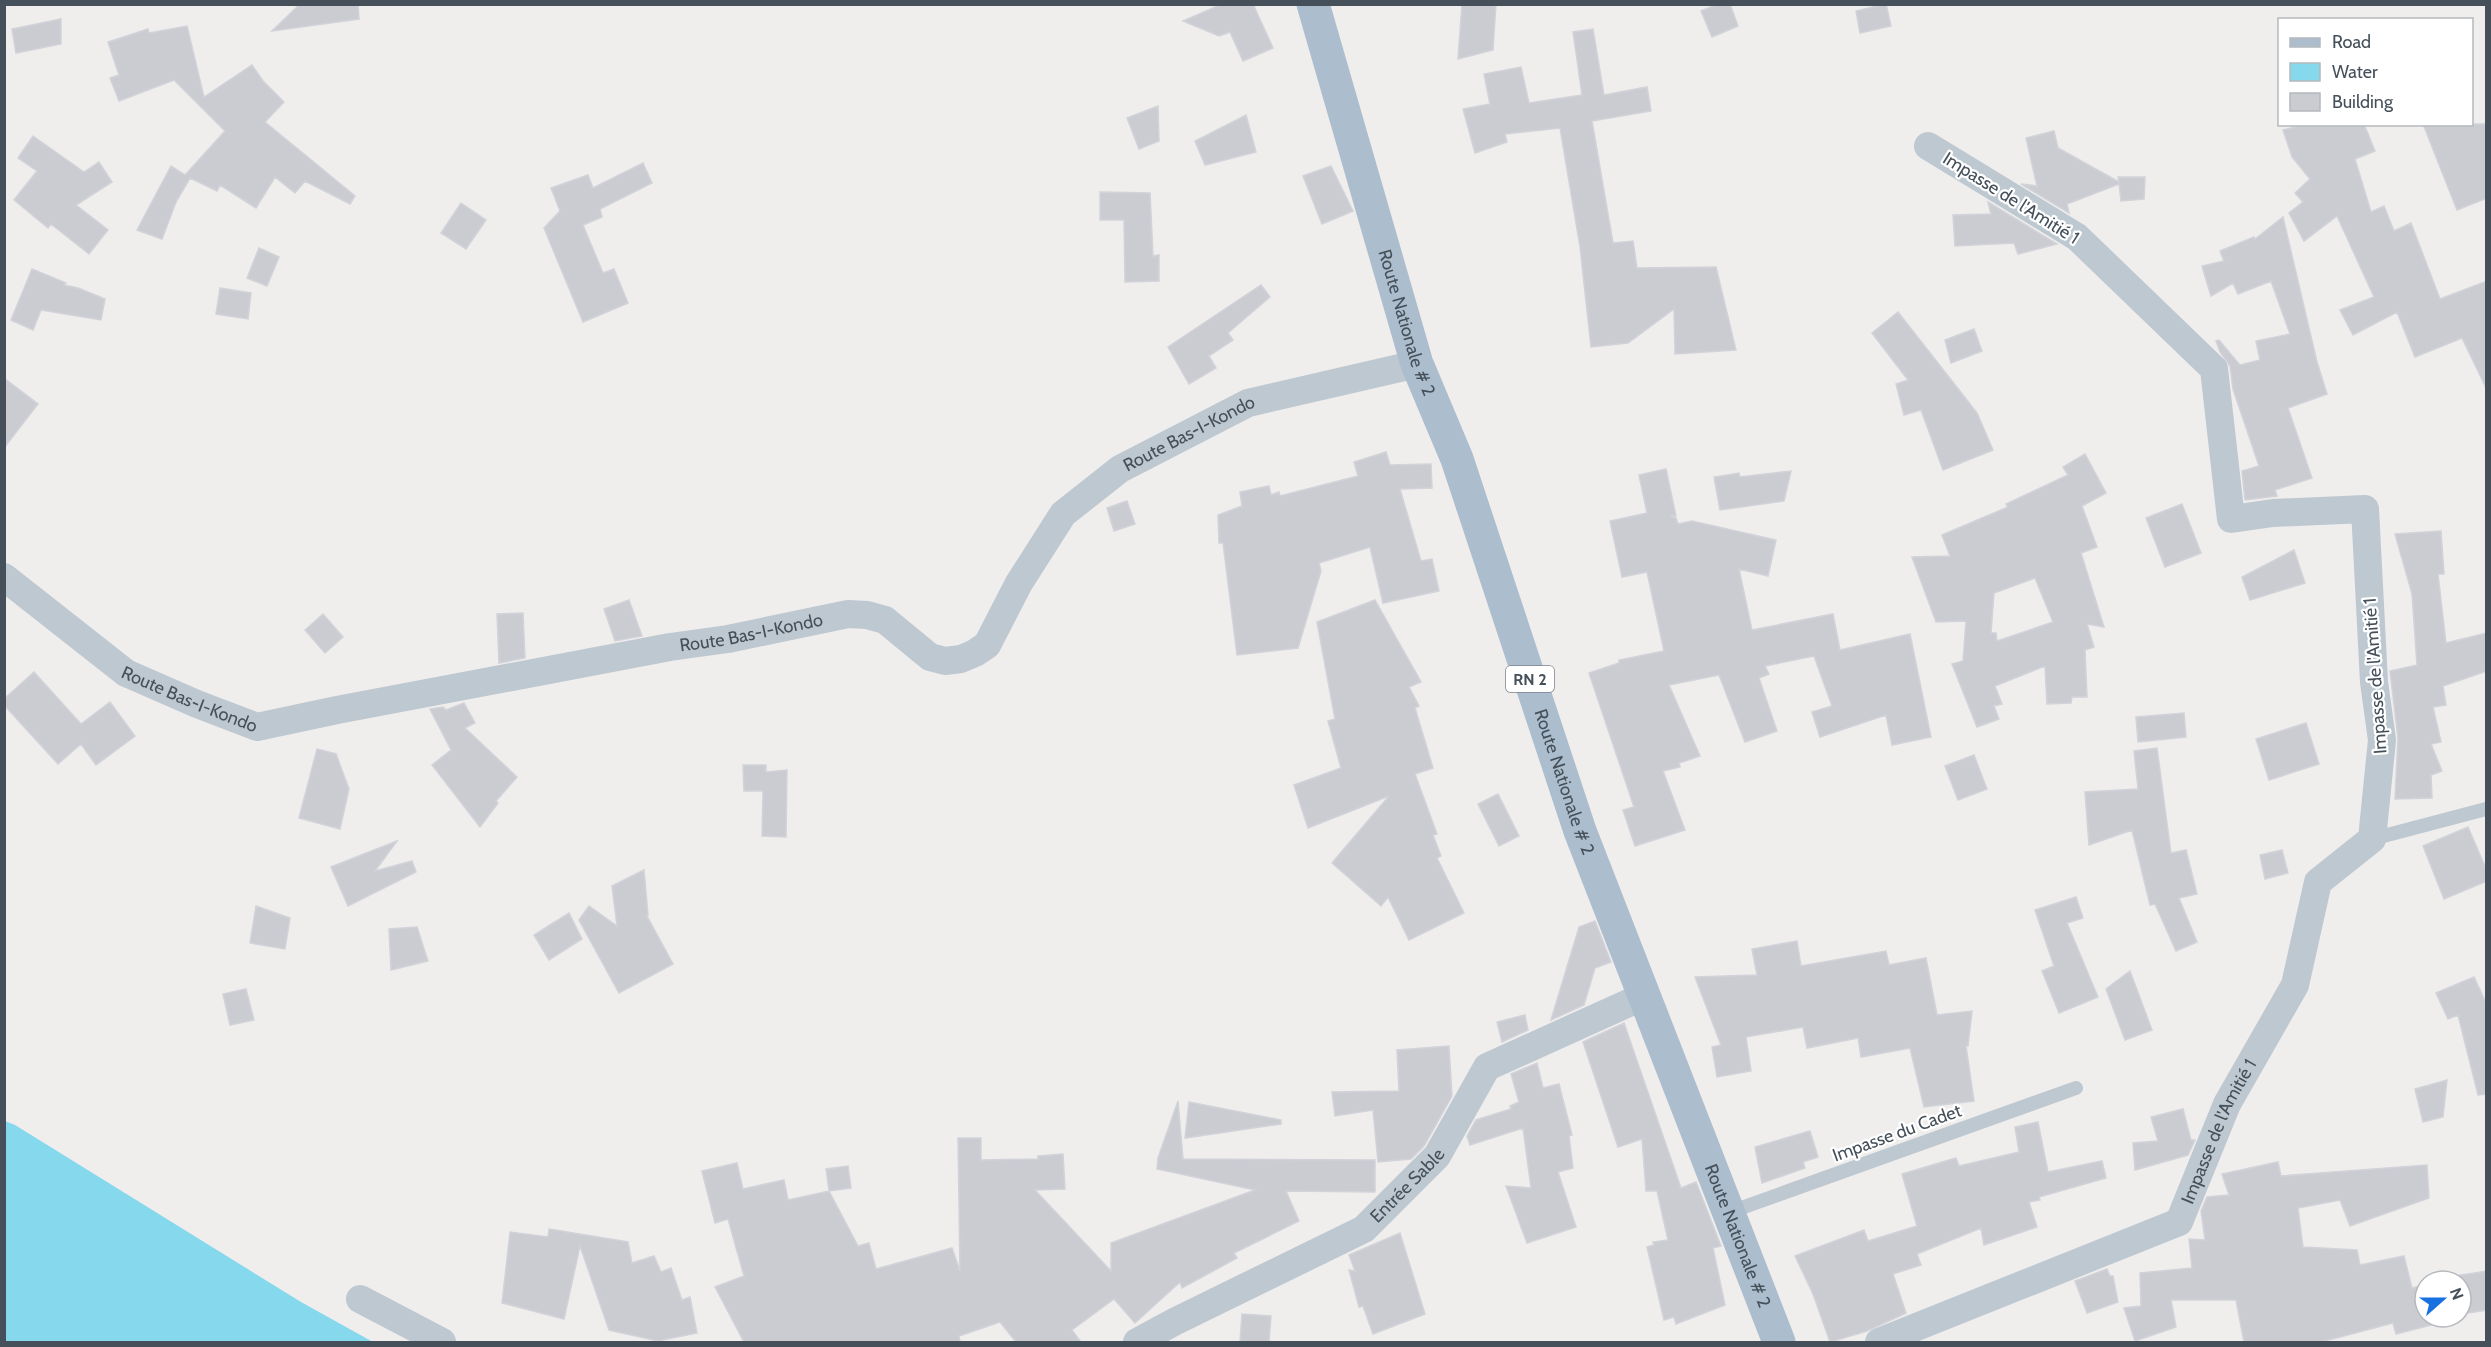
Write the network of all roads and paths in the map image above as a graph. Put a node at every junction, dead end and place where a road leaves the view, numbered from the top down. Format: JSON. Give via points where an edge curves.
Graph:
{"nodes":[{"id":1,"x":1313,"y":4,"type":"edge"},
{"id":2,"x":1928,"y":146,"type":"dead end"},
{"id":3,"x":1417,"y":364,"type":"junction"},
{"id":4,"x":4,"y":578,"type":"edge"},
{"id":5,"x":2487,"y":809,"type":"edge"},
{"id":6,"x":2372,"y":839,"type":"junction"},
{"id":7,"x":1644,"y":996,"type":"junction"},
{"id":8,"x":2076,"y":1088,"type":"dead end"},
{"id":9,"x":1730,"y":1212,"type":"junction"},
{"id":10,"x":360,"y":1299,"type":"dead end"},
{"id":11,"x":441,"y":1342,"type":"edge"},
{"id":12,"x":1137,"y":1342,"type":"edge"},
{"id":13,"x":1779,"y":1342,"type":"edge"},
{"id":14,"x":1879,"y":1342,"type":"edge"}],
"edges":[{"from":1,"to":3,"type":"main road","name":"Route Nationale # 2","number":"RN 2"},
{"from":2,"to":6,"type":"street","name":"Impasse de l'Amitié 1","via":[[2077,237],[2214,369],[2231,519],[2365,509],[2374,682],[2382,740]]},
{"from":3,"to":4,"type":"street","name":"Route Bas-I-Kondo","via":[[1248,403],[1120,469],[1063,514],[1019,583],[987,645],[961,659],[945,661],[930,657],[885,620],[848,614],[257,727],[126,673]]},
{"from":3,"to":7,"type":"main road","name":"Route Nationale # 2","number":"RN 2","via":[[1457,459],[1580,831]]},
{"from":5,"to":6,"type":"lane"},
{"from":6,"to":14,"type":"street","name":"Impasse de l'Amitié 1","via":[[2318,882],[2295,985],[2227,1104],[2179,1222]]},
{"from":7,"to":9,"type":"main road","name":"Route Nationale # 2","number":"RN 2"},
{"from":7,"to":12,"type":"street","name":"Entrée Sable","via":[[1487,1067],[1437,1156],[1365,1229]]},
{"from":8,"to":9,"type":"lane","name":"Impasse du Cadet"},
{"from":9,"to":13,"type":"main road","name":"Route Nationale # 2","number":"RN 2"},
{"from":10,"to":11,"type":"street"}]}
